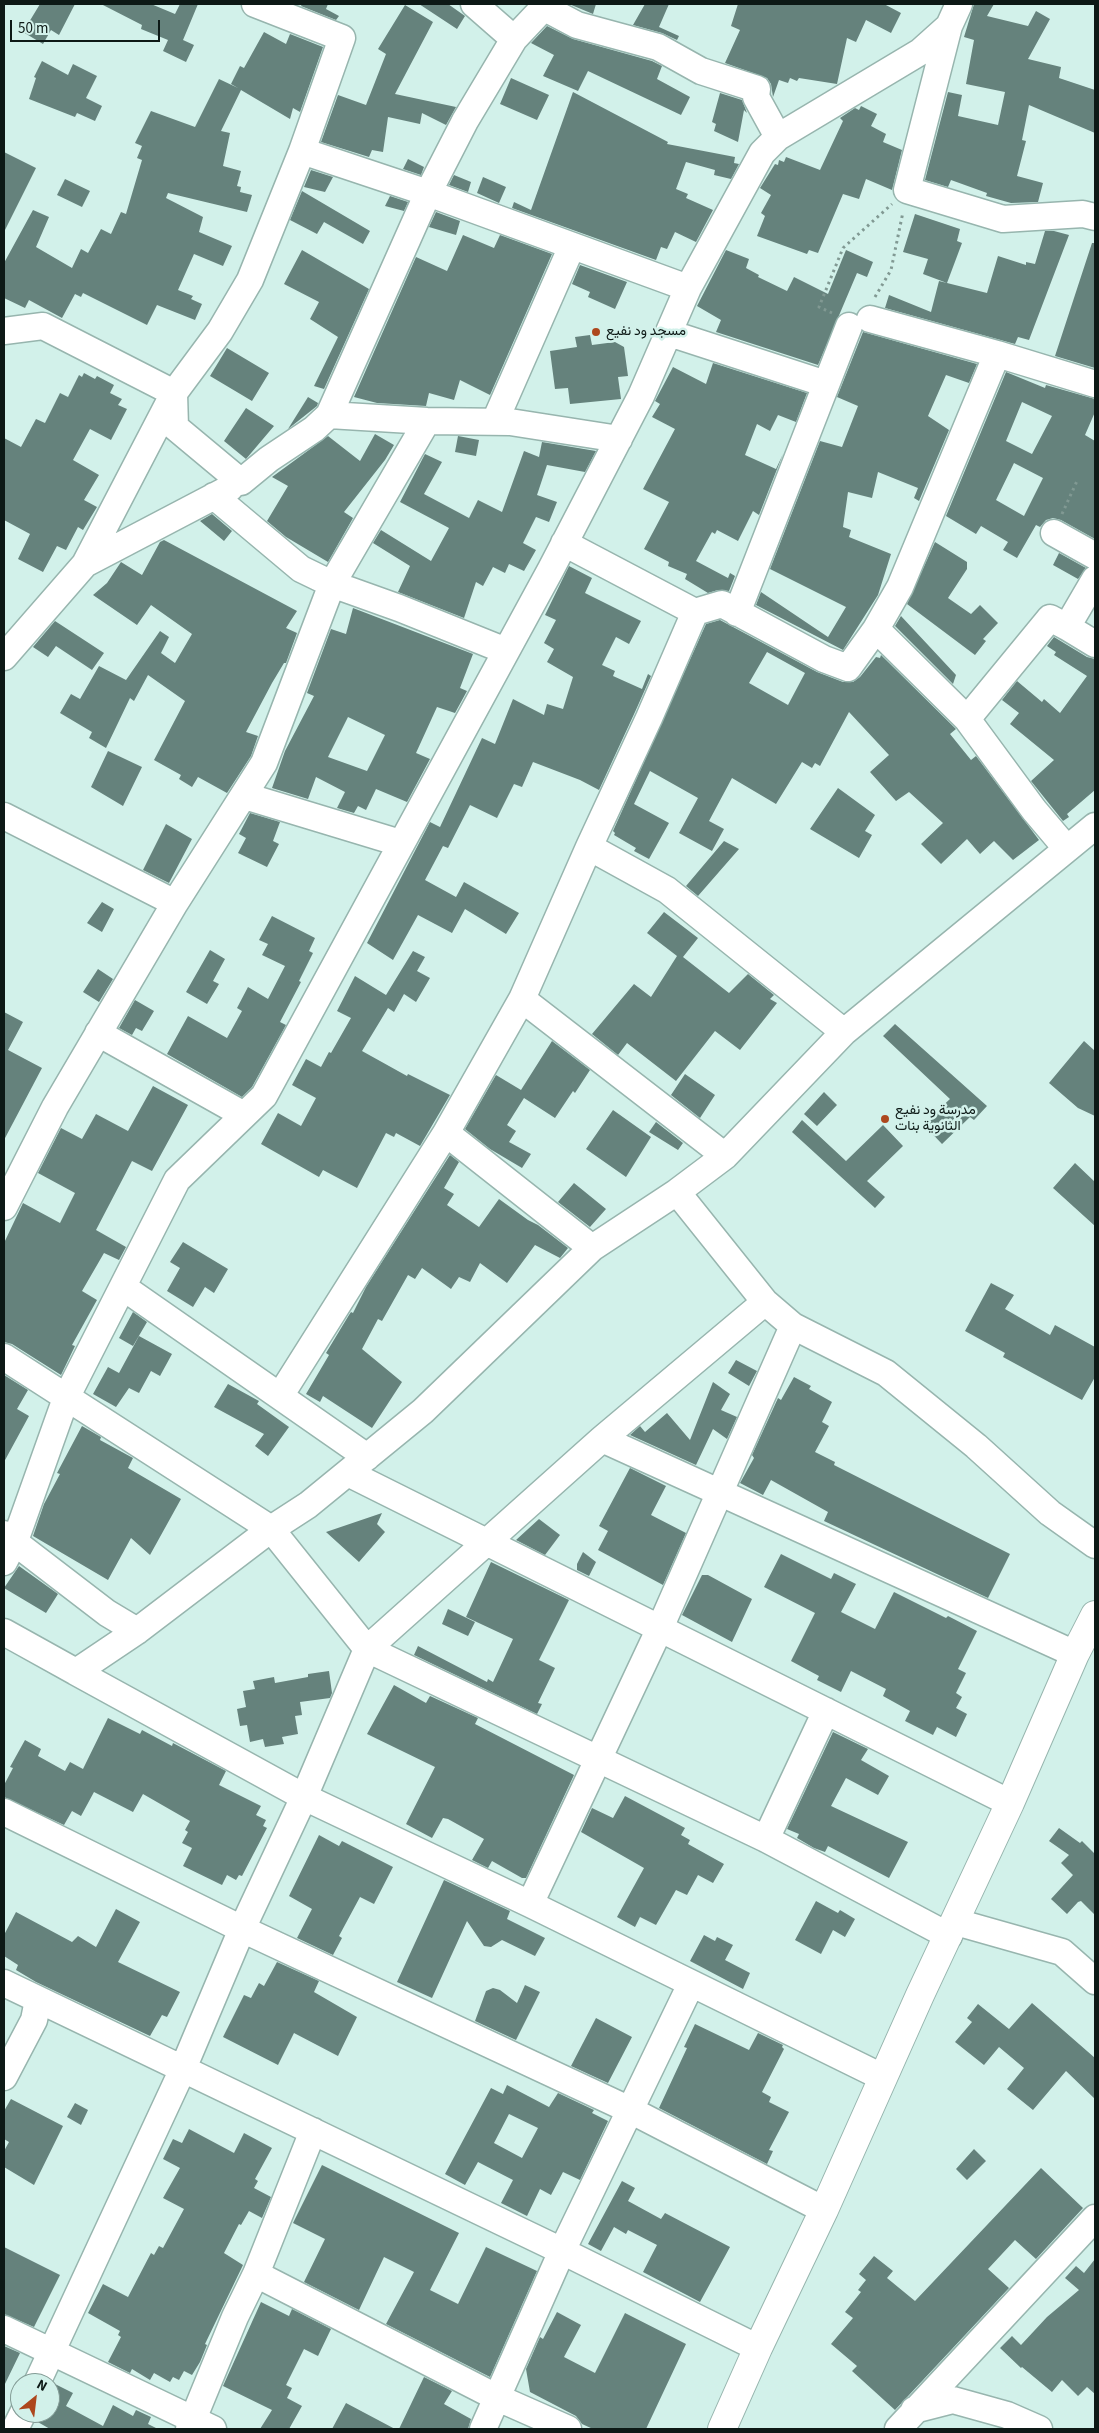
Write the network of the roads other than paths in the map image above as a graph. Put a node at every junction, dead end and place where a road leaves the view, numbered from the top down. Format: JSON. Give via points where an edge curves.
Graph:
{"nodes":[{"id":1,"x":256,"y":4,"type":"edge"},
{"id":2,"x":474,"y":4,"type":"edge"},
{"id":3,"x":545,"y":6,"type":"edge"},
{"id":4,"x":954,"y":15,"type":"edge"},
{"id":5,"x":514,"y":39,"type":"junction"},
{"id":6,"x":778,"y":137,"type":"junction"},
{"id":7,"x":302,"y":151,"type":"junction"},
{"id":8,"x":428,"y":193,"type":"junction"},
{"id":9,"x":1095,"y":217,"type":"edge"},
{"id":10,"x":572,"y":246,"type":"junction"},
{"id":11,"x":688,"y":288,"type":"junction"},
{"id":12,"x":4,"y":331,"type":"edge"},
{"id":13,"x":669,"y":333,"type":"junction"},
{"id":14,"x":997,"y":354,"type":"junction"},
{"id":15,"x":826,"y":384,"type":"junction"},
{"id":16,"x":1095,"y":384,"type":"edge"},
{"id":17,"x":174,"y":393,"type":"junction"},
{"id":18,"x":329,"y":415,"type":"junction"},
{"id":19,"x":427,"y":421,"type":"junction"},
{"id":20,"x":495,"y":422,"type":"junction"},
{"id":21,"x":619,"y":439,"type":"junction"},
{"id":22,"x":242,"y":482,"type":"junction"},
{"id":23,"x":214,"y":496,"type":"junction"},
{"id":24,"x":1054,"y":533,"type":"road end"},
{"id":25,"x":564,"y":544,"type":"junction"},
{"id":26,"x":1095,"y":556,"type":"edge"},
{"id":27,"x":85,"y":564,"type":"junction"},
{"id":28,"x":1095,"y":579,"type":"edge"},
{"id":29,"x":332,"y":584,"type":"junction"},
{"id":30,"x":695,"y":612,"type":"junction"},
{"id":31,"x":737,"y":613,"type":"junction"},
{"id":32,"x":1067,"y":627,"type":"junction"},
{"id":33,"x":876,"y":628,"type":"junction"},
{"id":34,"x":1095,"y":644,"type":"edge"},
{"id":35,"x":6,"y":650,"type":"edge"},
{"id":36,"x":506,"y":652,"type":"junction"},
{"id":37,"x":967,"y":719,"type":"junction"},
{"id":38,"x":245,"y":796,"type":"junction"},
{"id":39,"x":4,"y":816,"type":"edge"},
{"id":40,"x":1095,"y":826,"type":"edge"},
{"id":41,"x":400,"y":843,"type":"junction"},
{"id":42,"x":589,"y":847,"type":"junction"},
{"id":43,"x":1067,"y":849,"type":"junction"},
{"id":44,"x":175,"y":903,"type":"junction"},
{"id":45,"x":522,"y":999,"type":"junction"},
{"id":46,"x":844,"y":1032,"type":"junction"},
{"id":47,"x":98,"y":1034,"type":"junction"},
{"id":48,"x":244,"y":1115,"type":"junction"},
{"id":49,"x":446,"y":1134,"type":"junction"},
{"id":50,"x":725,"y":1156,"type":"junction"},
{"id":51,"x":677,"y":1192,"type":"junction"},
{"id":52,"x":4,"y":1207,"type":"edge"},
{"id":53,"x":592,"y":1248,"type":"junction"},
{"id":54,"x":123,"y":1287,"type":"junction"},
{"id":55,"x":765,"y":1302,"type":"junction"},
{"id":56,"x":792,"y":1326,"type":"junction"},
{"id":57,"x":4,"y":1357,"type":"edge"},
{"id":58,"x":280,"y":1396,"type":"junction"},
{"id":59,"x":66,"y":1398,"type":"junction"},
{"id":60,"x":602,"y":1440,"type":"junction"},
{"id":61,"x":358,"y":1465,"type":"junction"},
{"id":62,"x":718,"y":1494,"type":"junction"},
{"id":63,"x":271,"y":1529,"type":"junction"},
{"id":64,"x":487,"y":1542,"type":"junction"},
{"id":65,"x":1095,"y":1545,"type":"edge"},
{"id":66,"x":8,"y":1546,"type":"edge"},
{"id":67,"x":1095,"y":1615,"type":"edge"},
{"id":68,"x":660,"y":1628,"type":"junction"},
{"id":69,"x":137,"y":1631,"type":"junction"},
{"id":70,"x":4,"y":1632,"type":"edge"},
{"id":71,"x":366,"y":1649,"type":"junction"},
{"id":72,"x":1075,"y":1654,"type":"junction"},
{"id":73,"x":76,"y":1672,"type":"junction"},
{"id":74,"x":826,"y":1711,"type":"junction"},
{"id":75,"x":599,"y":1759,"type":"junction"},
{"id":76,"x":304,"y":1797,"type":"junction"},
{"id":77,"x":1010,"y":1803,"type":"junction"},
{"id":78,"x":4,"y":1812,"type":"edge"},
{"id":79,"x":766,"y":1839,"type":"junction"},
{"id":80,"x":530,"y":1904,"type":"junction"},
{"id":81,"x":242,"y":1929,"type":"junction"},
{"id":82,"x":952,"y":1929,"type":"junction"},
{"id":83,"x":1095,"y":1981,"type":"edge"},
{"id":84,"x":4,"y":1983,"type":"edge"},
{"id":85,"x":691,"y":1984,"type":"junction"},
{"id":86,"x":38,"y":2000,"type":"junction"},
{"id":87,"x":182,"y":2071,"type":"junction"},
{"id":88,"x":4,"y":2077,"type":"edge"},
{"id":89,"x":882,"y":2077,"type":"junction"},
{"id":90,"x":630,"y":2110,"type":"junction"},
{"id":91,"x":313,"y":2131,"type":"junction"},
{"id":92,"x":824,"y":2210,"type":"junction"},
{"id":93,"x":1095,"y":2218,"type":"edge"},
{"id":94,"x":562,"y":2251,"type":"junction"},
{"id":95,"x":256,"y":2274,"type":"junction"},
{"id":96,"x":4,"y":2329,"type":"edge"},
{"id":97,"x":758,"y":2348,"type":"junction"},
{"id":98,"x":52,"y":2352,"type":"junction"},
{"id":99,"x":42,"y":2373,"type":"edge"},
{"id":100,"x":498,"y":2398,"type":"junction"},
{"id":101,"x":906,"y":2420,"type":"edge"},
{"id":102,"x":198,"y":2426,"type":"edge"},
{"id":103,"x":484,"y":2429,"type":"edge"},
{"id":104,"x":568,"y":2429,"type":"edge"},
{"id":105,"x":722,"y":2429,"type":"edge"},
{"id":106,"x":1040,"y":2429,"type":"edge"}],
"edges":[{"from":1,"to":7,"type":"street","via":[[342,38]]},
{"from":2,"to":5,"type":"street"},
{"from":3,"to":5,"type":"street"},
{"from":3,"to":6,"type":"street","via":[[577,25],[658,47],[701,71],[757,89],[756,97]]},
{"from":4,"to":6,"type":"street","via":[[920,52]]},
{"from":4,"to":9,"type":"street","via":[[907,190],[1003,219],[1083,214]]},
{"from":5,"to":8,"type":"street","via":[[465,121]]},
{"from":6,"to":11,"type":"street","via":[[762,153]]},
{"from":7,"to":8,"type":"street"},
{"from":7,"to":17,"type":"street","via":[[250,280],[220,331]]},
{"from":8,"to":10,"type":"street"},
{"from":8,"to":18,"type":"street"},
{"from":10,"to":11,"type":"street"},
{"from":10,"to":20,"type":"street"},
{"from":11,"to":13,"type":"street"},
{"from":12,"to":17,"type":"street","via":[[43,326]]},
{"from":13,"to":15,"type":"street"},
{"from":13,"to":21,"type":"street"},
{"from":14,"to":15,"type":"street","via":[[857,315]]},
{"from":14,"to":16,"type":"street"},
{"from":14,"to":33,"type":"street","via":[[900,586]]},
{"from":15,"to":31,"type":"street"},
{"from":17,"to":22,"type":"street","via":[[175,427]]},
{"from":17,"to":27,"type":"street"},
{"from":18,"to":19,"type":"street"},
{"from":18,"to":22,"type":"street"},
{"from":19,"to":20,"type":"street"},
{"from":19,"to":29,"type":"street"},
{"from":20,"to":21,"type":"street"},
{"from":21,"to":25,"type":"street"},
{"from":22,"to":23,"type":"street"},
{"from":23,"to":27,"type":"street"},
{"from":23,"to":29,"type":"street","via":[[301,569]]},
{"from":24,"to":26,"type":"street"},
{"from":25,"to":30,"type":"street"},
{"from":25,"to":36,"type":"street"},
{"from":27,"to":35,"type":"street"},
{"from":28,"to":32,"type":"street"},
{"from":29,"to":36,"type":"street"},
{"from":29,"to":38,"type":"street","via":[[264,763]]},
{"from":30,"to":31,"type":"street","via":[[722,604]]},
{"from":30,"to":42,"type":"street","via":[[650,718]]},
{"from":31,"to":33,"type":"street","via":[[824,659],[848,668]]},
{"from":32,"to":34,"type":"street"},
{"from":32,"to":37,"type":"street","via":[[1050,618]]},
{"from":33,"to":37,"type":"street"},
{"from":36,"to":41,"type":"street"},
{"from":37,"to":43,"type":"street"},
{"from":38,"to":41,"type":"street"},
{"from":38,"to":44,"type":"street"},
{"from":39,"to":44,"type":"street"},
{"from":40,"to":43,"type":"street"},
{"from":41,"to":48,"type":"street","via":[[264,1096]]},
{"from":42,"to":45,"type":"street"},
{"from":42,"to":46,"type":"street","via":[[667,890]]},
{"from":43,"to":46,"type":"street"},
{"from":44,"to":47,"type":"street"},
{"from":45,"to":49,"type":"street"},
{"from":45,"to":50,"type":"street"},
{"from":46,"to":50,"type":"street"},
{"from":47,"to":48,"type":"street"},
{"from":47,"to":52,"type":"street","via":[[55,1107]]},
{"from":48,"to":54,"type":"street","via":[[177,1180]]},
{"from":49,"to":53,"type":"street"},
{"from":49,"to":58,"type":"street"},
{"from":50,"to":51,"type":"street"},
{"from":51,"to":53,"type":"street"},
{"from":51,"to":55,"type":"street"},
{"from":53,"to":61,"type":"street","via":[[424,1411]]},
{"from":54,"to":58,"type":"street"},
{"from":54,"to":59,"type":"street"},
{"from":55,"to":56,"type":"street"},
{"from":55,"to":60,"type":"street"},
{"from":56,"to":62,"type":"street"},
{"from":56,"to":65,"type":"street","via":[[886,1373],[976,1446],[1050,1513]]},
{"from":57,"to":59,"type":"street"},
{"from":58,"to":61,"type":"street"},
{"from":59,"to":63,"type":"street"},
{"from":59,"to":66,"type":"street"},
{"from":60,"to":62,"type":"street"},
{"from":60,"to":64,"type":"street"},
{"from":61,"to":63,"type":"street","via":[[308,1505]]},
{"from":61,"to":64,"type":"street"},
{"from":62,"to":68,"type":"street"},
{"from":62,"to":72,"type":"street"},
{"from":63,"to":69,"type":"street"},
{"from":63,"to":71,"type":"street"},
{"from":64,"to":68,"type":"street"},
{"from":64,"to":71,"type":"street"},
{"from":66,"to":69,"type":"street"},
{"from":67,"to":72,"type":"main road"},
{"from":68,"to":74,"type":"street"},
{"from":68,"to":75,"type":"street"},
{"from":69,"to":73,"type":"street"},
{"from":70,"to":73,"type":"street"},
{"from":71,"to":75,"type":"street"},
{"from":71,"to":76,"type":"street"},
{"from":72,"to":77,"type":"main road"},
{"from":73,"to":76,"type":"street"},
{"from":74,"to":77,"type":"street"},
{"from":74,"to":79,"type":"street"},
{"from":75,"to":79,"type":"street"},
{"from":75,"to":80,"type":"street"},
{"from":76,"to":80,"type":"street"},
{"from":76,"to":81,"type":"street"},
{"from":77,"to":82,"type":"main road"},
{"from":78,"to":81,"type":"street"},
{"from":79,"to":82,"type":"street"},
{"from":80,"to":85,"type":"street"},
{"from":81,"to":87,"type":"street"},
{"from":81,"to":90,"type":"street"},
{"from":82,"to":83,"type":"street","via":[[1062,1952]]},
{"from":82,"to":89,"type":"main road"},
{"from":84,"to":86,"type":"street"},
{"from":85,"to":89,"type":"street"},
{"from":85,"to":90,"type":"street"},
{"from":86,"to":87,"type":"street"},
{"from":86,"to":88,"type":"street","via":[[34,2020]]},
{"from":87,"to":91,"type":"street"},
{"from":87,"to":98,"type":"street"},
{"from":89,"to":92,"type":"main road"},
{"from":90,"to":92,"type":"street"},
{"from":90,"to":94,"type":"street"},
{"from":91,"to":94,"type":"street"},
{"from":91,"to":95,"type":"street"},
{"from":92,"to":97,"type":"main road"},
{"from":93,"to":101,"type":"street"},
{"from":94,"to":97,"type":"street"},
{"from":94,"to":100,"type":"street"},
{"from":95,"to":100,"type":"street"},
{"from":95,"to":102,"type":"street"},
{"from":96,"to":98,"type":"street"},
{"from":97,"to":105,"type":"main road"},
{"from":98,"to":99,"type":"street"},
{"from":98,"to":102,"type":"street"},
{"from":100,"to":103,"type":"street"},
{"from":100,"to":104,"type":"street"},
{"from":101,"to":106,"type":"street","via":[[953,2400],[1006,2414]]}]}
